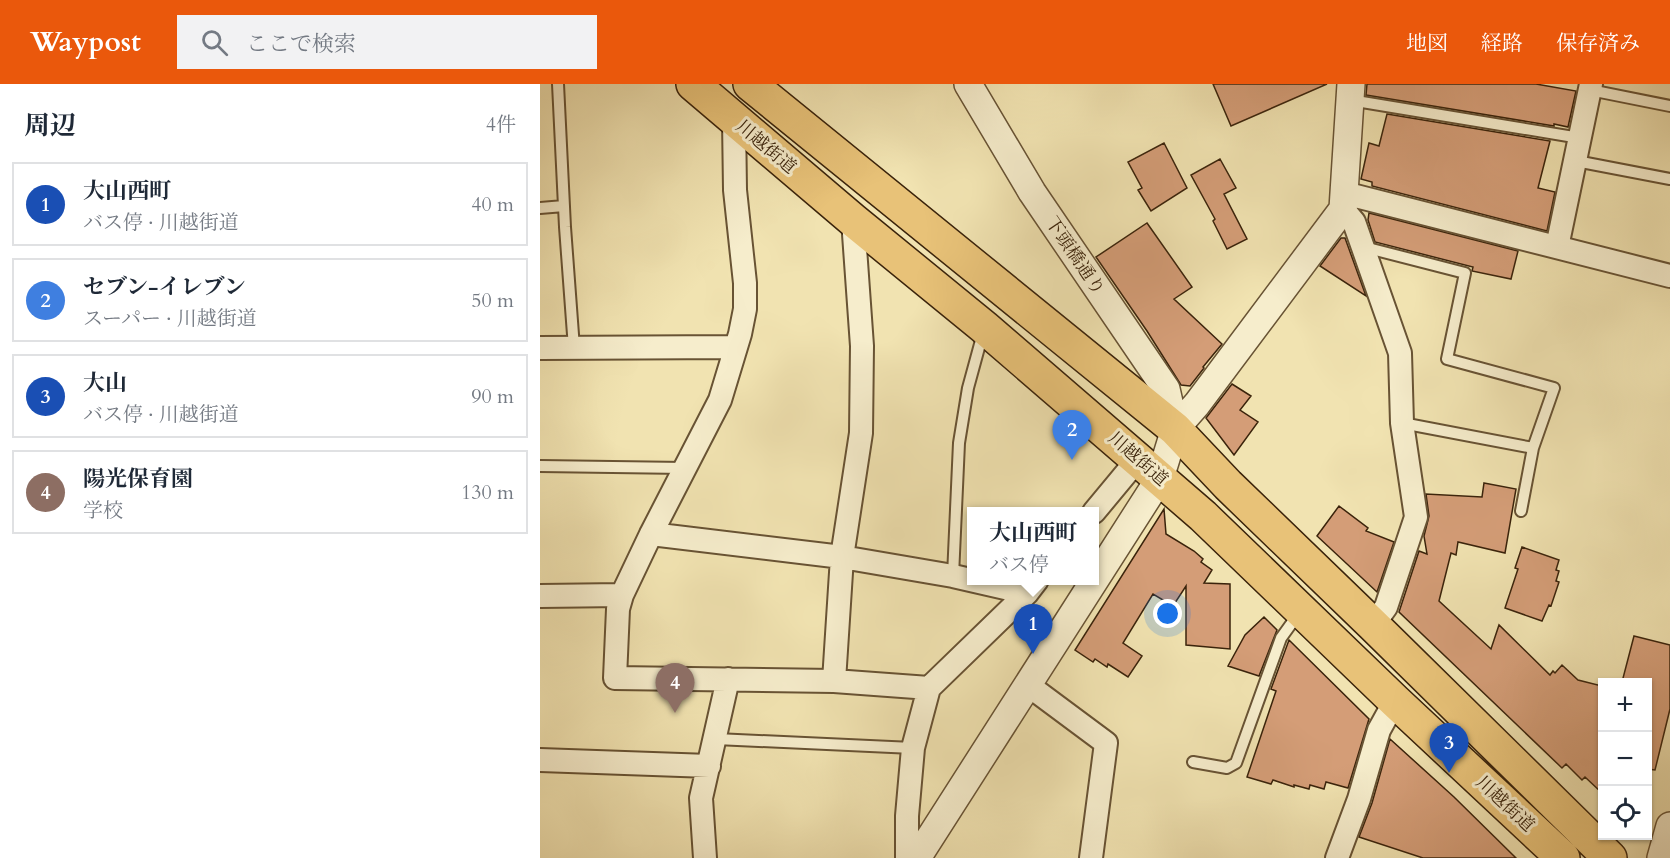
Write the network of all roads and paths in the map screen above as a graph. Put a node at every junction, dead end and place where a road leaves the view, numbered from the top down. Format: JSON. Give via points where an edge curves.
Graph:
{"nodes":[{"id":1,"x":558,"y":84,"type":"edge"},
{"id":2,"x":693,"y":84,"type":"edge"},
{"id":3,"x":750,"y":84,"type":"edge"},
{"id":4,"x":968,"y":84,"type":"edge"},
{"id":5,"x":1591,"y":87,"type":"edge"},
{"id":6,"x":1350,"y":92,"type":"edge"},
{"id":7,"x":1670,"y":106,"type":"edge"},
{"id":8,"x":734,"y":120,"type":"junction"},
{"id":9,"x":1580,"y":138,"type":"junction"},
{"id":10,"x":1576,"y":161,"type":"junction"},
{"id":11,"x":1670,"y":179,"type":"edge"},
{"id":12,"x":1343,"y":201,"type":"junction"},
{"id":13,"x":564,"y":206,"type":"junction"},
{"id":14,"x":540,"y":208,"type":"edge"},
{"id":15,"x":853,"y":220,"type":"junction"},
{"id":16,"x":1361,"y":246,"type":"junction"},
{"id":17,"x":1557,"y":247,"type":"junction"},
{"id":18,"x":1670,"y":276,"type":"edge"},
{"id":19,"x":984,"y":327,"type":"junction"},
{"id":20,"x":736,"y":346,"type":"junction"},
{"id":21,"x":540,"y":348,"type":"edge"},
{"id":22,"x":574,"y":348,"type":"junction"},
{"id":23,"x":1402,"y":423,"type":"junction"},
{"id":24,"x":1175,"y":429,"type":"junction"},
{"id":25,"x":1533,"y":448,"type":"junction"},
{"id":26,"x":540,"y":466,"type":"edge"},
{"id":27,"x":686,"y":468,"type":"junction"},
{"id":28,"x":1149,"y":469,"type":"junction"},
{"id":29,"x":1099,"y":508,"type":"edge"},
{"id":30,"x":1521,"y":511,"type":"dead end"},
{"id":31,"x":651,"y":534,"type":"junction"},
{"id":32,"x":842,"y":557,"type":"junction"},
{"id":33,"x":1099,"y":558,"type":"edge"},
{"id":34,"x":953,"y":576,"type":"junction"},
{"id":35,"x":967,"y":578,"type":"edge"},
{"id":36,"x":1084,"y":585,"type":"edge"},
{"id":37,"x":1032,"y":587,"type":"edge"},
{"id":38,"x":622,"y":595,"type":"junction"},
{"id":39,"x":540,"y":596,"type":"edge"},
{"id":40,"x":1301,"y":610,"type":"junction"},
{"id":41,"x":1373,"y":625,"type":"junction"},
{"id":42,"x":728,"y":679,"type":"junction"},
{"id":43,"x":834,"y":681,"type":"junction"},
{"id":44,"x":1028,"y":685,"type":"junction"},
{"id":45,"x":929,"y":688,"type":"junction"},
{"id":46,"x":1395,"y":701,"type":"junction"},
{"id":47,"x":716,"y":739,"type":"junction"},
{"id":48,"x":913,"y":748,"type":"junction"},
{"id":49,"x":540,"y":760,"type":"edge"},
{"id":50,"x":1192,"y":762,"type":"dead end"},
{"id":51,"x":709,"y":766,"type":"junction"},
{"id":52,"x":1670,"y":826,"type":"edge"},
{"id":53,"x":705,"y":858,"type":"edge"},
{"id":54,"x":907,"y":858,"type":"edge"},
{"id":55,"x":917,"y":858,"type":"edge"},
{"id":56,"x":1091,"y":858,"type":"edge"},
{"id":57,"x":1336,"y":858,"type":"edge"},
{"id":58,"x":1563,"y":858,"type":"edge"},
{"id":59,"x":1610,"y":858,"type":"edge"},
{"id":60,"x":1661,"y":858,"type":"edge"}],
"edges":[{"from":1,"to":13,"type":"lane"},
{"from":2,"to":8,"type":"highway","name":"川越街道"},
{"from":3,"to":24,"type":"highway","name":"川越街道"},
{"from":4,"to":24,"type":"street","name":"下頭橋通り","via":[[1032,192],[1166,389]]},
{"from":5,"to":7,"type":"lane"},
{"from":5,"to":9,"type":"street"},
{"from":6,"to":9,"type":"lane"},
{"from":6,"to":12,"type":"street"},
{"from":8,"to":15,"type":"highway","name":"川越街道"},
{"from":8,"to":20,"type":"street","via":[[735,190],[745,283],[745,309]]},
{"from":9,"to":10,"type":"street"},
{"from":10,"to":11,"type":"lane"},
{"from":10,"to":17,"type":"street"},
{"from":12,"to":16,"type":"street"},
{"from":12,"to":17,"type":"street"},
{"from":12,"to":24,"type":"street"},
{"from":13,"to":14,"type":"lane"},
{"from":13,"to":22,"type":"lane"},
{"from":15,"to":19,"type":"highway","name":"川越街道"},
{"from":15,"to":32,"type":"street","via":[[862,346],[861,433]]},
{"from":16,"to":23,"type":"street","via":[[1400,353]]},
{"from":16,"to":25,"type":"lane","via":[[1465,273],[1447,359],[1554,388]]},
{"from":17,"to":18,"type":"street"},
{"from":19,"to":28,"type":"highway","name":"川越街道"},
{"from":19,"to":34,"type":"lane","via":[[959,443]]},
{"from":20,"to":22,"type":"street"},
{"from":20,"to":27,"type":"street","via":[[720,400]]},
{"from":21,"to":22,"type":"street"},
{"from":23,"to":25,"type":"lane"},
{"from":23,"to":41,"type":"street","via":[[1416,517],[1386,607]]},
{"from":24,"to":28,"type":"street"},
{"from":24,"to":41,"type":"highway","name":"川越街道"},
{"from":25,"to":30,"type":"lane"},
{"from":26,"to":27,"type":"lane"},
{"from":27,"to":31,"type":"street"},
{"from":28,"to":29,"type":"street"},
{"from":28,"to":33,"type":"street"},
{"from":28,"to":40,"type":"highway","name":"川越街道"},
{"from":31,"to":32,"type":"street"},
{"from":31,"to":38,"type":"street"},
{"from":32,"to":34,"type":"street"},
{"from":32,"to":43,"type":"street"},
{"from":34,"to":35,"type":"street"},
{"from":36,"to":44,"type":"street"},
{"from":37,"to":45,"type":"street"},
{"from":38,"to":39,"type":"street"},
{"from":38,"to":42,"type":"street","via":[[615,678]]},
{"from":40,"to":46,"type":"highway","name":"川越街道"},
{"from":40,"to":50,"type":"lane","via":[[1281,639],[1236,764],[1227,768]]},
{"from":41,"to":59,"type":"highway","name":"川越街道"},
{"from":42,"to":43,"type":"street"},
{"from":42,"to":47,"type":"street"},
{"from":43,"to":45,"type":"street"},
{"from":44,"to":55,"type":"street"},
{"from":44,"to":56,"type":"street","via":[[1106,742]]},
{"from":45,"to":48,"type":"street"},
{"from":46,"to":57,"type":"street","via":[[1378,730],[1359,799]]},
{"from":46,"to":58,"type":"highway","name":"川越街道"},
{"from":47,"to":48,"type":"lane"},
{"from":47,"to":51,"type":"street"},
{"from":48,"to":54,"type":"street"},
{"from":49,"to":51,"type":"street"},
{"from":51,"to":53,"type":"street","via":[[701,798]]},
{"from":52,"to":60,"type":"street"}]}
